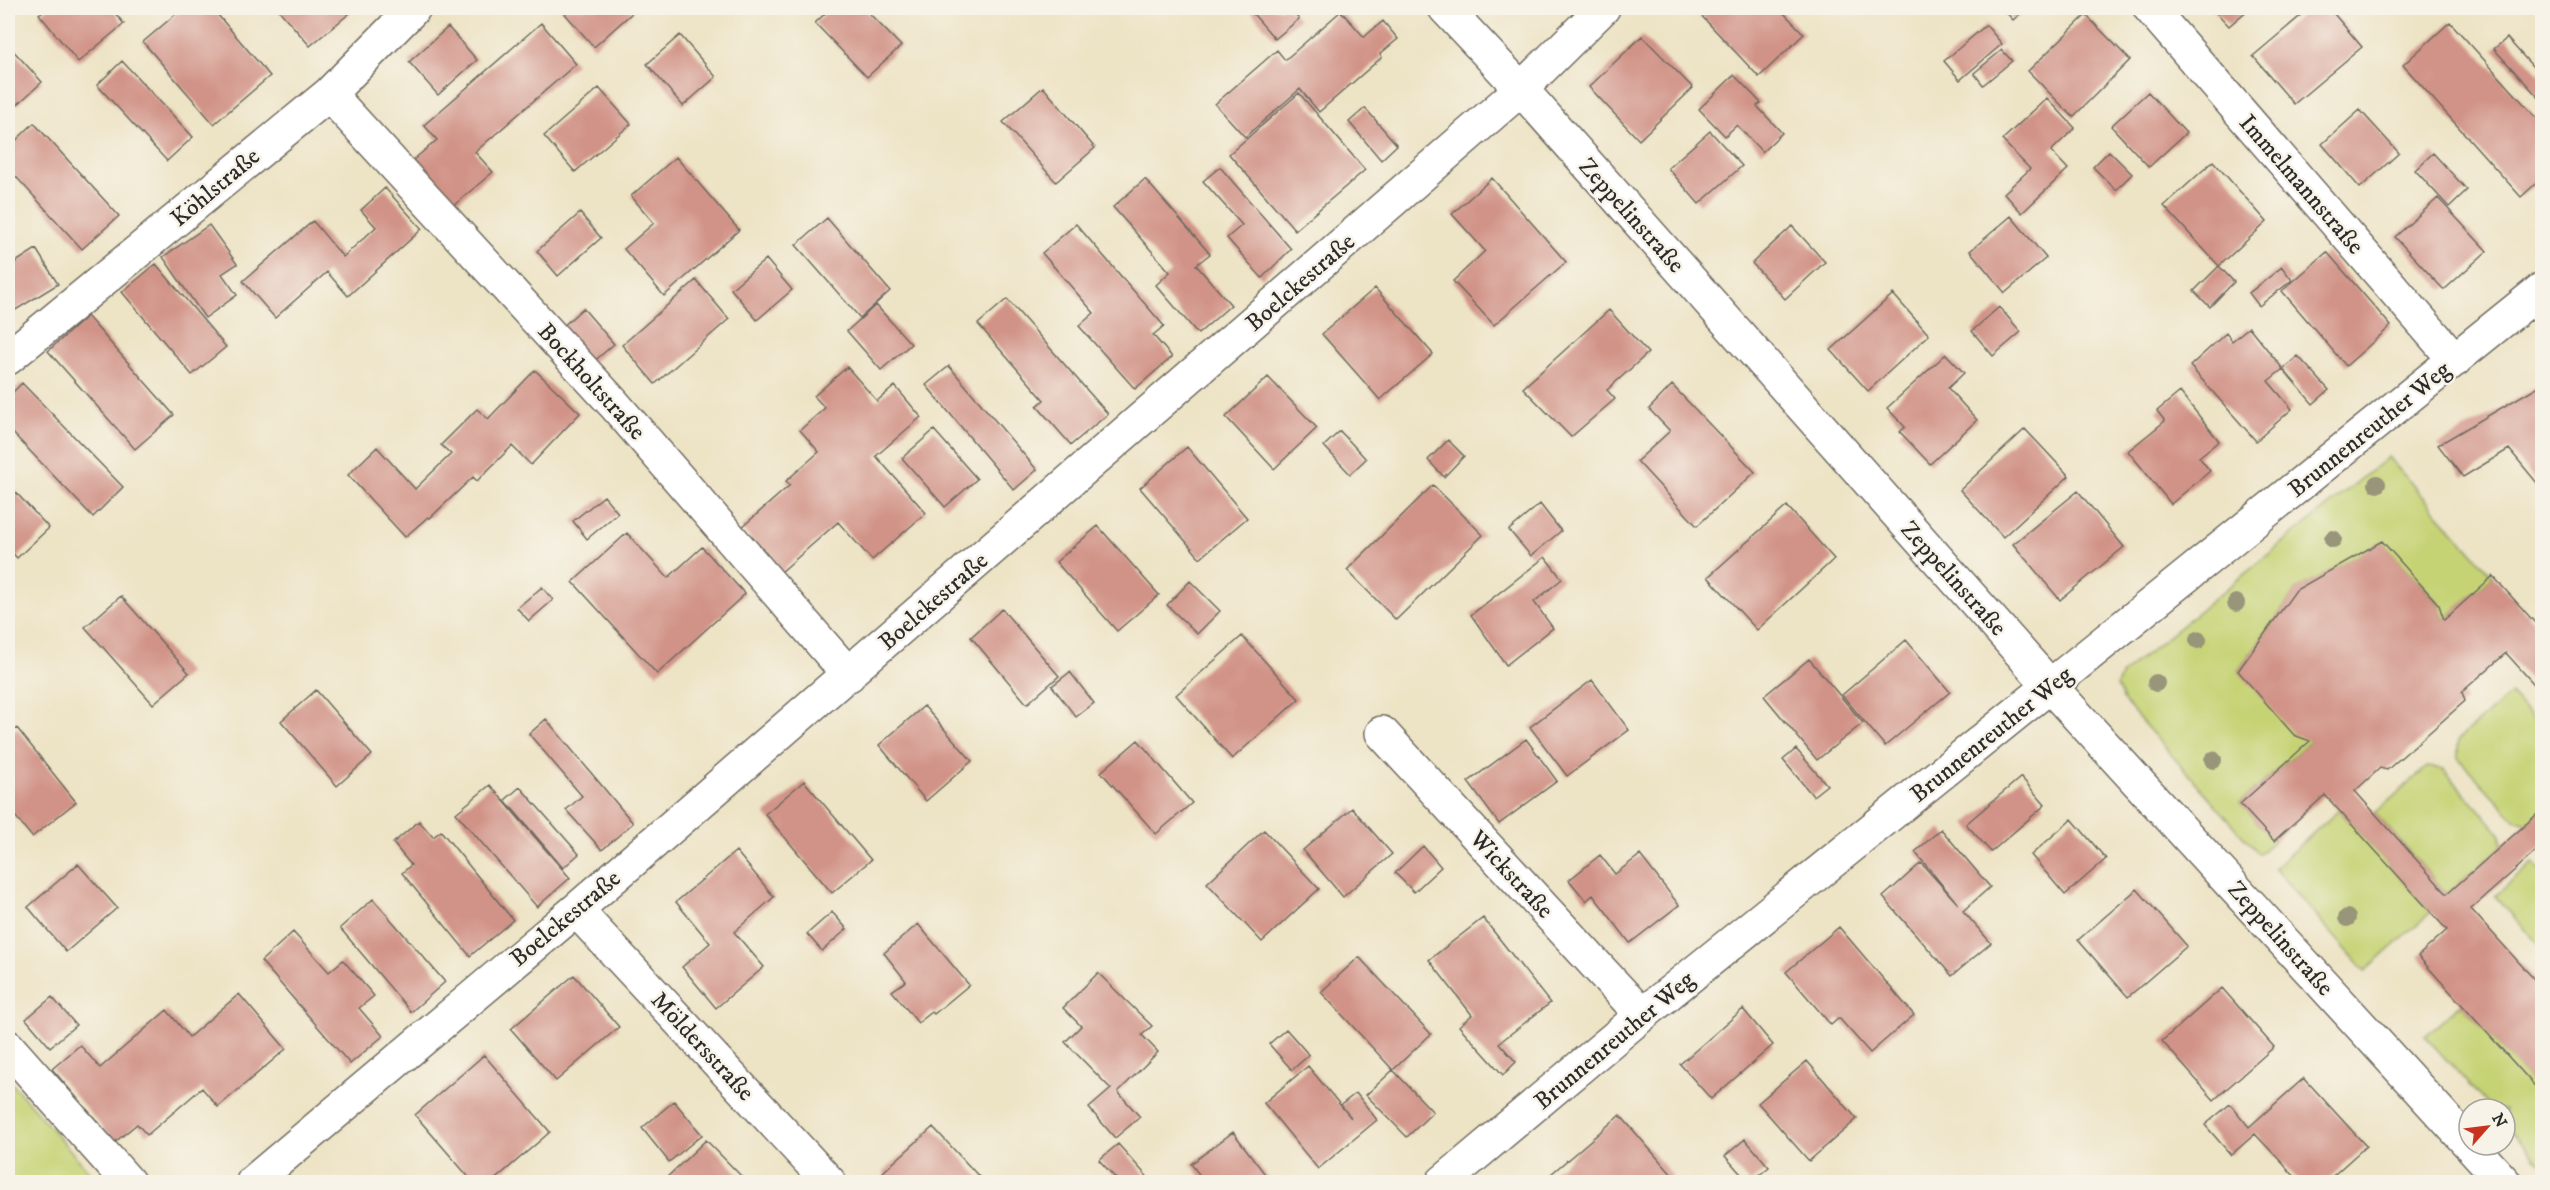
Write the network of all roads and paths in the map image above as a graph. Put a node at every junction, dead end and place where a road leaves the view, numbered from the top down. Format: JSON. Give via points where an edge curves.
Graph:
{"nodes":[{"id":1,"x":411,"y":8,"type":"edge"},
{"id":2,"x":1444,"y":8,"type":"edge"},
{"id":3,"x":1603,"y":8,"type":"edge"},
{"id":4,"x":2150,"y":8,"type":"edge"},
{"id":5,"x":1521,"y":89,"type":"junction"},
{"id":6,"x":328,"y":94,"type":"junction"},
{"id":7,"x":2542,"y":289,"type":"edge"},
{"id":8,"x":8,"y":358,"type":"edge"},
{"id":9,"x":2455,"y":360,"type":"junction"},
{"id":10,"x":849,"y":675,"type":"junction"},
{"id":11,"x":2049,"y":686,"type":"junction"},
{"id":12,"x":1382,"y":733,"type":"dead end"},
{"id":13,"x":576,"y":910,"type":"junction"},
{"id":14,"x":1642,"y":1015,"type":"junction"},
{"id":15,"x":8,"y":1047,"type":"edge"},
{"id":16,"x":2457,"y":1130,"type":"edge"},
{"id":17,"x":2482,"y":1157,"type":"edge"},
{"id":18,"x":128,"y":1182,"type":"edge"},
{"id":19,"x":253,"y":1182,"type":"edge"},
{"id":20,"x":830,"y":1182,"type":"edge"},
{"id":21,"x":1443,"y":1182,"type":"edge"},
{"id":22,"x":2504,"y":1182,"type":"edge"}],
"edges":[{"from":1,"to":6,"type":"street","name":"Köhlstraße"},
{"from":2,"to":5,"type":"street","name":"Zeppelinstraße"},
{"from":3,"to":5,"type":"street","name":"Boelckestraße"},
{"from":4,"to":9,"type":"street","name":"Immelmannstraße"},
{"from":5,"to":10,"type":"street","name":"Boelckestraße"},
{"from":5,"to":11,"type":"street","name":"Zeppelinstraße"},
{"from":6,"to":8,"type":"street","name":"Köhlstraße"},
{"from":6,"to":10,"type":"street","name":"Bockholtstraße","via":[[614,404]]},
{"from":7,"to":9,"type":"street","name":"Brunnenreuther Weg"},
{"from":9,"to":11,"type":"street","name":"Brunnenreuther Weg"},
{"from":10,"to":13,"type":"street","name":"Boelckestraße"},
{"from":11,"to":14,"type":"street","name":"Brunnenreuther Weg"},
{"from":11,"to":16,"type":"street","name":"Zeppelinstraße"},
{"from":12,"to":14,"type":"street","name":"Wickstraße"},
{"from":13,"to":19,"type":"street","name":"Boelckestraße"},
{"from":13,"to":20,"type":"street","name":"Möldersstraße"},
{"from":14,"to":21,"type":"street","name":"Brunnenreuther Weg"},
{"from":15,"to":18,"type":"street"},
{"from":17,"to":22,"type":"street","name":"Zeppelinstraße"}]}
